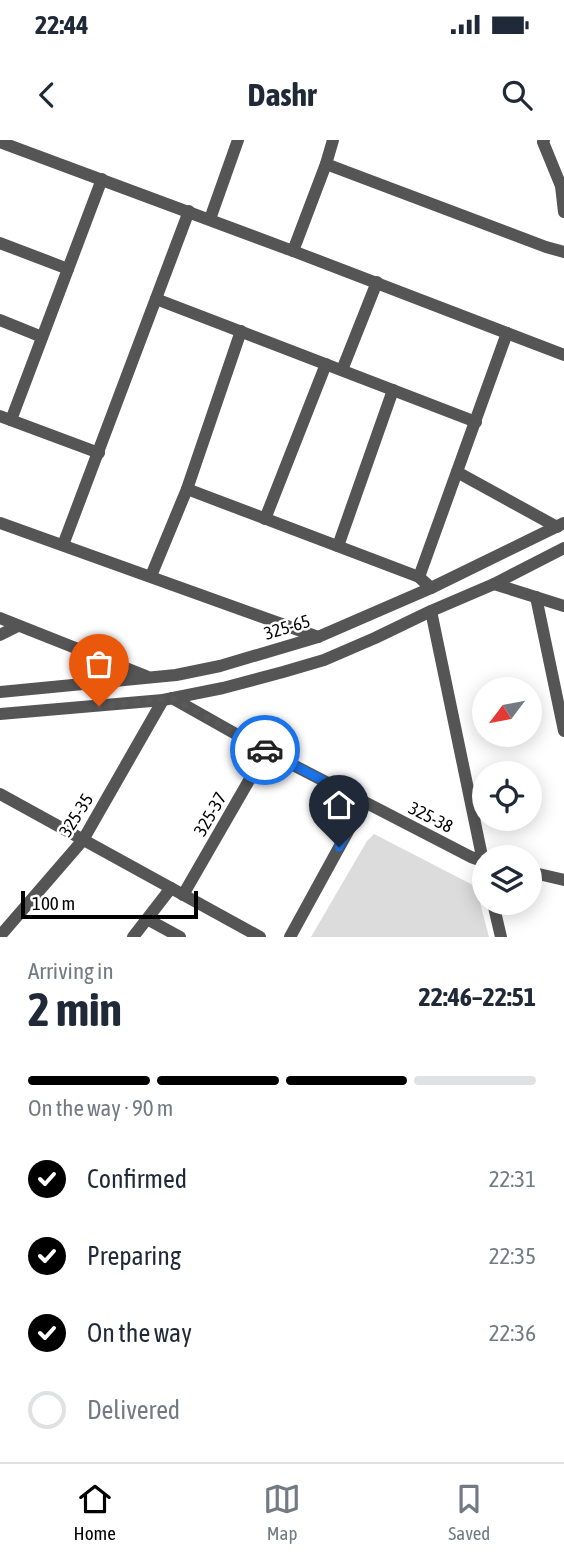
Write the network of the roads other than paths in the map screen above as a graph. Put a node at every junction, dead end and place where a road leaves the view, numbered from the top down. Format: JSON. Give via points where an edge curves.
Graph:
{"nodes":[{"id":1,"x":238,"y":140,"type":"edge"},
{"id":2,"x":333,"y":140,"type":"edge"},
{"id":3,"x":544,"y":140,"type":"edge"},
{"id":4,"x":0,"y":142,"type":"edge"},
{"id":5,"x":326,"y":164,"type":"junction"},
{"id":6,"x":102,"y":179,"type":"junction"},
{"id":7,"x":189,"y":211,"type":"junction"},
{"id":8,"x":564,"y":212,"type":"edge"},
{"id":9,"x":210,"y":219,"type":"junction"},
{"id":10,"x":0,"y":243,"type":"edge"},
{"id":11,"x":293,"y":251,"type":"junction"},
{"id":12,"x":564,"y":252,"type":"edge"},
{"id":13,"x":68,"y":269,"type":"junction"},
{"id":14,"x":377,"y":282,"type":"junction"},
{"id":15,"x":156,"y":299,"type":"junction"},
{"id":16,"x":0,"y":320,"type":"edge"},
{"id":17,"x":241,"y":331,"type":"junction"},
{"id":18,"x":508,"y":333,"type":"junction"},
{"id":19,"x":42,"y":337,"type":"junction"},
{"id":20,"x":564,"y":355,"type":"edge"},
{"id":21,"x":326,"y":365,"type":"junction"},
{"id":22,"x":342,"y":370,"type":"junction"},
{"id":23,"x":393,"y":390,"type":"junction"},
{"id":24,"x":5,"y":418,"type":"edge"},
{"id":25,"x":475,"y":422,"type":"junction"},
{"id":26,"x":99,"y":453,"type":"junction"},
{"id":27,"x":457,"y":472,"type":"junction"},
{"id":28,"x":187,"y":489,"type":"junction"},
{"id":29,"x":265,"y":519,"type":"junction"},
{"id":30,"x":0,"y":523,"type":"edge"},
{"id":31,"x":561,"y":525,"type":"edge"},
{"id":32,"x":63,"y":545,"type":"junction"},
{"id":33,"x":338,"y":546,"type":"junction"},
{"id":34,"x":564,"y":548,"type":"edge"},
{"id":35,"x":151,"y":576,"type":"junction"},
{"id":36,"x":419,"y":577,"type":"junction"},
{"id":37,"x":494,"y":584,"type":"junction"},
{"id":38,"x":431,"y":588,"type":"junction"},
{"id":39,"x":536,"y":597,"type":"junction"},
{"id":40,"x":564,"y":606,"type":"edge"},
{"id":41,"x":431,"y":611,"type":"junction"},
{"id":42,"x":366,"y":617,"type":"junction"},
{"id":43,"x":0,"y":618,"type":"edge"},
{"id":44,"x":19,"y":626,"type":"junction"},
{"id":45,"x":0,"y":635,"type":"edge"},
{"id":46,"x":318,"y":637,"type":"junction"},
{"id":47,"x":375,"y":638,"type":"junction"},
{"id":48,"x":150,"y":678,"type":"junction"},
{"id":49,"x":0,"y":692,"type":"edge"},
{"id":50,"x":168,"y":699,"type":"junction"},
{"id":51,"x":0,"y":714,"type":"edge"},
{"id":52,"x":564,"y":731,"type":"edge"},
{"id":53,"x":266,"y":751,"type":"junction"},
{"id":54,"x":0,"y":794,"type":"edge"},
{"id":55,"x":364,"y":802,"type":"junction"},
{"id":56,"x":83,"y":840,"type":"junction"},
{"id":57,"x":480,"y":845,"type":"edge"},
{"id":58,"x":472,"y":858,"type":"edge"},
{"id":59,"x":542,"y":875,"type":"edge"},
{"id":60,"x":564,"y":880,"type":"edge"},
{"id":61,"x":171,"y":888,"type":"junction"},
{"id":62,"x":183,"y":895,"type":"junction"},
{"id":63,"x":496,"y":915,"type":"edge"},
{"id":64,"x":147,"y":919,"type":"junction"},
{"id":65,"x":0,"y":936,"type":"edge"},
{"id":66,"x":133,"y":937,"type":"edge"},
{"id":67,"x":180,"y":937,"type":"edge"},
{"id":68,"x":260,"y":937,"type":"edge"},
{"id":69,"x":290,"y":937,"type":"edge"},
{"id":70,"x":502,"y":937,"type":"edge"}],
"edges":[{"from":1,"to":9,"type":"street"},
{"from":2,"to":5,"type":"street"},
{"from":3,"to":8,"type":"street","via":[[561,186]]},
{"from":4,"to":6,"type":"street"},
{"from":5,"to":11,"type":"street"},
{"from":5,"to":12,"type":"street"},
{"from":6,"to":7,"type":"street"},
{"from":6,"to":13,"type":"street"},
{"from":7,"to":9,"type":"street"},
{"from":7,"to":15,"type":"street"},
{"from":9,"to":11,"type":"street"},
{"from":10,"to":13,"type":"street"},
{"from":11,"to":14,"type":"street"},
{"from":13,"to":19,"type":"street"},
{"from":14,"to":18,"type":"street"},
{"from":14,"to":22,"type":"street"},
{"from":15,"to":17,"type":"street"},
{"from":15,"to":26,"type":"street"},
{"from":16,"to":19,"type":"street"},
{"from":17,"to":21,"type":"street"},
{"from":17,"to":28,"type":"street"},
{"from":18,"to":20,"type":"street"},
{"from":18,"to":25,"type":"street"},
{"from":19,"to":24,"type":"street"},
{"from":21,"to":22,"type":"street"},
{"from":21,"to":29,"type":"street"},
{"from":22,"to":23,"type":"street"},
{"from":23,"to":25,"type":"street"},
{"from":23,"to":33,"type":"street"},
{"from":24,"to":26,"type":"street"},
{"from":25,"to":27,"type":"street"},
{"from":26,"to":32,"type":"street"},
{"from":27,"to":31,"type":"street"},
{"from":27,"to":36,"type":"street"},
{"from":28,"to":29,"type":"street"},
{"from":28,"to":35,"type":"street"},
{"from":29,"to":33,"type":"street"},
{"from":30,"to":32,"type":"street"},
{"from":31,"to":38,"type":"street","name":"325-65"},
{"from":32,"to":35,"type":"street"},
{"from":33,"to":36,"type":"street"},
{"from":34,"to":37,"type":"street"},
{"from":35,"to":46,"type":"street"},
{"from":36,"to":38,"type":"street"},
{"from":37,"to":39,"type":"street"},
{"from":37,"to":41,"type":"street"},
{"from":38,"to":42,"type":"street","name":"325-65"},
{"from":39,"to":40,"type":"street"},
{"from":39,"to":52,"type":"street"},
{"from":41,"to":47,"type":"street"},
{"from":41,"to":57,"type":"street"},
{"from":42,"to":46,"type":"street","name":"325-65"},
{"from":42,"to":47,"type":"street"},
{"from":43,"to":44,"type":"street"},
{"from":44,"to":45,"type":"street"},
{"from":44,"to":48,"type":"street"},
{"from":46,"to":48,"type":"street","name":"325-65","via":[[200,671]]},
{"from":47,"to":50,"type":"street","via":[[324,660]]},
{"from":48,"to":49,"type":"street","name":"325-65"},
{"from":50,"to":51,"type":"street"},
{"from":50,"to":53,"type":"street","name":"325-38"},
{"from":50,"to":56,"type":"street","name":"325-35"},
{"from":53,"to":55,"type":"street","name":"325-38"},
{"from":53,"to":62,"type":"street","name":"325-37"},
{"from":54,"to":56,"type":"street"},
{"from":55,"to":58,"type":"street","name":"325-38"},
{"from":55,"to":69,"type":"street"},
{"from":56,"to":61,"type":"street"},
{"from":56,"to":65,"type":"street","name":"325-35"},
{"from":59,"to":60,"type":"street"},
{"from":61,"to":62,"type":"street"},
{"from":61,"to":64,"type":"street"},
{"from":62,"to":68,"type":"street"},
{"from":63,"to":70,"type":"street"},
{"from":64,"to":66,"type":"street"},
{"from":64,"to":67,"type":"street"}]}
